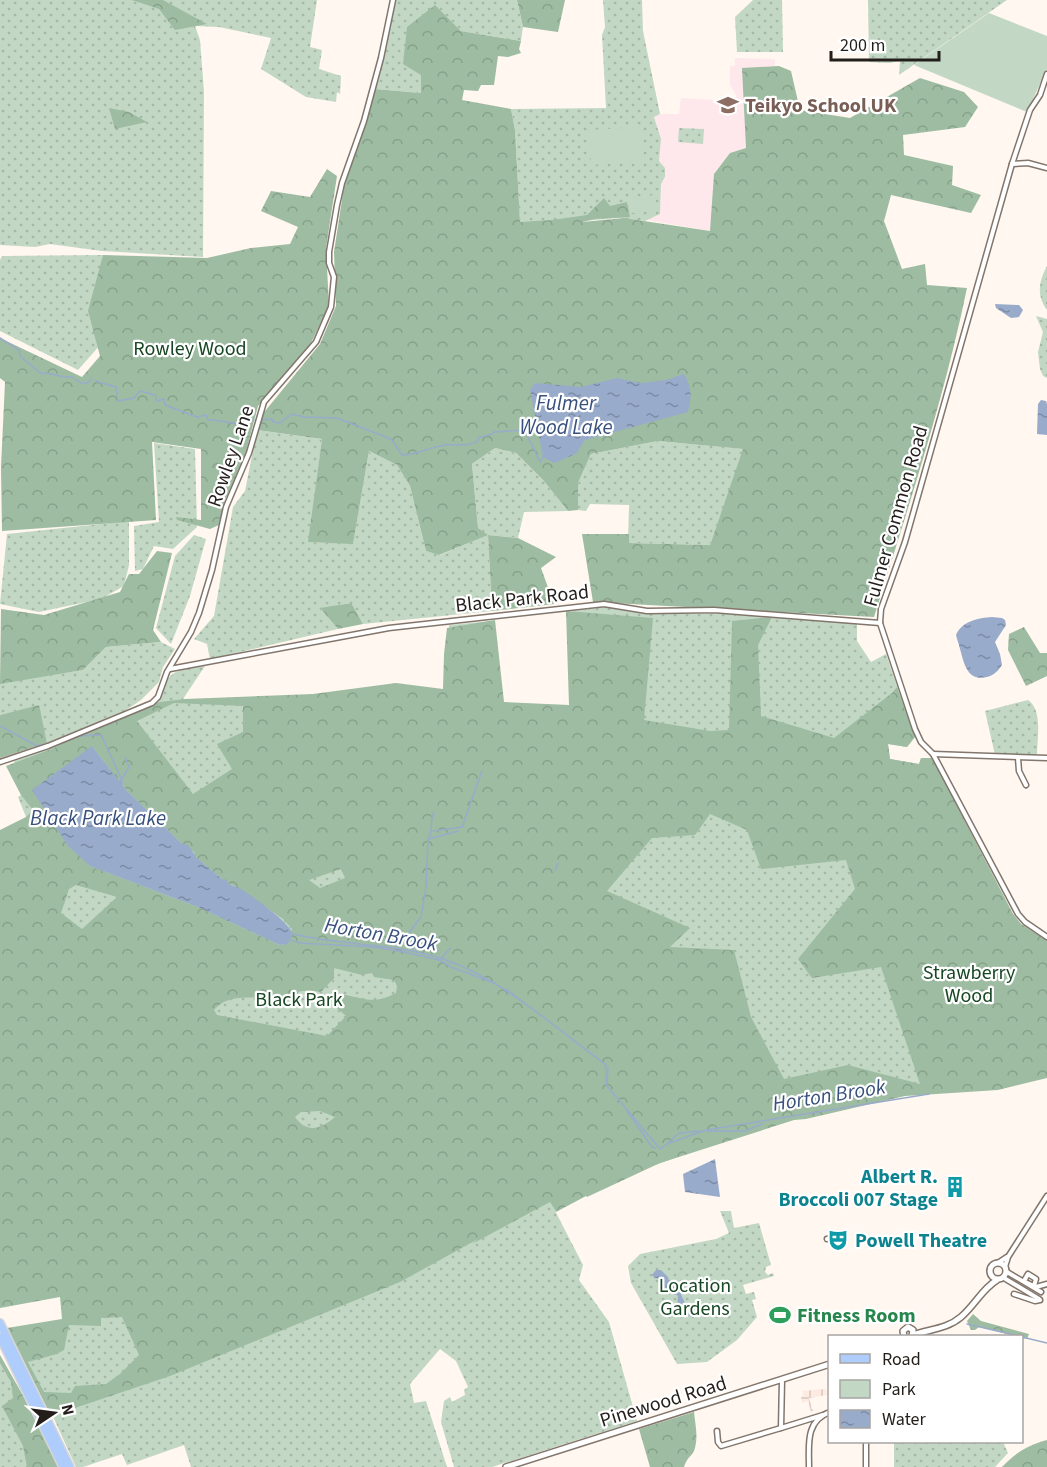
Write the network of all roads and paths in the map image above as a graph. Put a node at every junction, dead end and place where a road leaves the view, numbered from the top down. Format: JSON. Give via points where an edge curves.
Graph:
{"nodes":[{"id":1,"x":393,"y":0,"type":"edge"},
{"id":2,"x":1047,"y":74,"type":"edge"},
{"id":3,"x":1012,"y":164,"type":"junction"},
{"id":4,"x":1047,"y":168,"type":"edge"},
{"id":5,"x":880,"y":623,"type":"junction"},
{"id":6,"x":170,"y":669,"type":"junction"},
{"id":7,"x":933,"y":754,"type":"junction"},
{"id":8,"x":1018,"y":758,"type":"junction"},
{"id":9,"x":1047,"y":758,"type":"edge"},
{"id":10,"x":0,"y":762,"type":"edge"},
{"id":11,"x":1026,"y":785,"type":"dead end"},
{"id":12,"x":1047,"y":937,"type":"edge"},
{"id":13,"x":1047,"y":1196,"type":"edge"},
{"id":14,"x":843,"y":1235,"type":"dead end"},
{"id":15,"x":827,"y":1239,"type":"dead end"},
{"id":16,"x":1008,"y":1257,"type":"junction"},
{"id":17,"x":998,"y":1263,"type":"junction"},
{"id":18,"x":1005,"y":1272,"type":"junction"},
{"id":19,"x":990,"y":1274,"type":"junction"},
{"id":20,"x":997,"y":1280,"type":"junction"},
{"id":21,"x":1021,"y":1281,"type":"junction"},
{"id":22,"x":1047,"y":1284,"type":"edge"},
{"id":23,"x":987,"y":1285,"type":"junction"},
{"id":24,"x":1034,"y":1286,"type":"junction"},
{"id":25,"x":1041,"y":1292,"type":"dead end"},
{"id":26,"x":1014,"y":1294,"type":"dead end"},
{"id":27,"x":0,"y":1323,"type":"edge"},
{"id":28,"x":911,"y":1327,"type":"junction"},
{"id":29,"x":930,"y":1332,"type":"junction"},
{"id":30,"x":903,"y":1335,"type":"edge"},
{"id":31,"x":912,"y":1335,"type":"edge"},
{"id":32,"x":916,"y":1335,"type":"edge"},
{"id":33,"x":0,"y":1337,"type":"edge"},
{"id":34,"x":0,"y":1349,"type":"edge"},
{"id":35,"x":9,"y":1357,"type":"junction"},
{"id":36,"x":828,"y":1365,"type":"edge"},
{"id":37,"x":782,"y":1380,"type":"junction"},
{"id":38,"x":828,"y":1413,"type":"edge"},
{"id":39,"x":823,"y":1415,"type":"junction"},
{"id":40,"x":798,"y":1423,"type":"junction"},
{"id":41,"x":781,"y":1428,"type":"junction"},
{"id":42,"x":717,"y":1431,"type":"dead end"},
{"id":43,"x":809,"y":1433,"type":"junction"},
{"id":44,"x":866,"y":1443,"type":"edge"},
{"id":45,"x":63,"y":1467,"type":"edge"},
{"id":46,"x":70,"y":1467,"type":"edge"},
{"id":47,"x":506,"y":1467,"type":"edge"},
{"id":48,"x":809,"y":1467,"type":"edge"},
{"id":49,"x":866,"y":1467,"type":"edge"}],
"edges":[{"from":1,"to":6,"type":"street","name":"Rowley Lane","via":[[366,117],[337,205],[329,252],[334,277],[331,307],[316,342],[264,402],[249,453],[226,507],[199,613]]},
{"from":2,"to":3,"type":"street","name":"Fulmer Common Road"},
{"from":3,"to":4,"type":"street"},
{"from":3,"to":5,"type":"street","name":"Fulmer Common Road"},
{"from":5,"to":6,"type":"street","name":"Black Park Road","via":[[714,610],[647,611],[604,604],[389,628]]},
{"from":5,"to":7,"type":"street","name":"Fulmer Common Road","via":[[915,729]]},
{"from":6,"to":10,"type":"street","name":"Rowley Lane","via":[[158,697],[149,705]]},
{"from":7,"to":8,"type":"street"},
{"from":7,"to":12,"type":"street","name":"Fulmer Common Road","via":[[1018,914]]},
{"from":8,"to":9,"type":"street"},
{"from":8,"to":11,"type":"street"},
{"from":13,"to":16,"type":"street"},
{"from":14,"to":15,"type":"street"},
{"from":16,"to":17,"type":"street"},
{"from":16,"to":18,"type":"street"},
{"from":17,"to":18,"type":"street"},
{"from":17,"to":19,"type":"street","via":[[991,1267]]},
{"from":18,"to":20,"type":"street"},
{"from":18,"to":21,"type":"street"},
{"from":18,"to":26,"type":"street","via":[[1040,1299]]},
{"from":19,"to":20,"type":"street"},
{"from":19,"to":23,"type":"street"},
{"from":20,"to":23,"type":"street"},
{"from":21,"to":24,"type":"street"},
{"from":21,"to":24,"type":"street","via":[[1028,1274],[1036,1279]]},
{"from":21,"to":25,"type":"street"},
{"from":22,"to":24,"type":"street"},
{"from":23,"to":29,"type":"street","via":[[959,1318]]},
{"from":27,"to":46,"type":"main road"},
{"from":28,"to":29,"type":"street"},
{"from":28,"to":30,"type":"street","via":[[904,1328]]},
{"from":28,"to":31,"type":"street"},
{"from":29,"to":32,"type":"street"},
{"from":33,"to":35,"type":"main road"},
{"from":34,"to":35,"type":"street"},
{"from":35,"to":45,"type":"main road"},
{"from":36,"to":37,"type":"street","name":"Pinewood Road"},
{"from":37,"to":41,"type":"street"},
{"from":37,"to":47,"type":"street","name":"Pinewood Road"},
{"from":38,"to":39,"type":"street"},
{"from":39,"to":40,"type":"street"},
{"from":39,"to":43,"type":"street"},
{"from":40,"to":41,"type":"street"},
{"from":40,"to":43,"type":"street"},
{"from":41,"to":42,"type":"street","via":[[721,1446]]},
{"from":43,"to":48,"type":"street"},
{"from":44,"to":49,"type":"street"}]}
